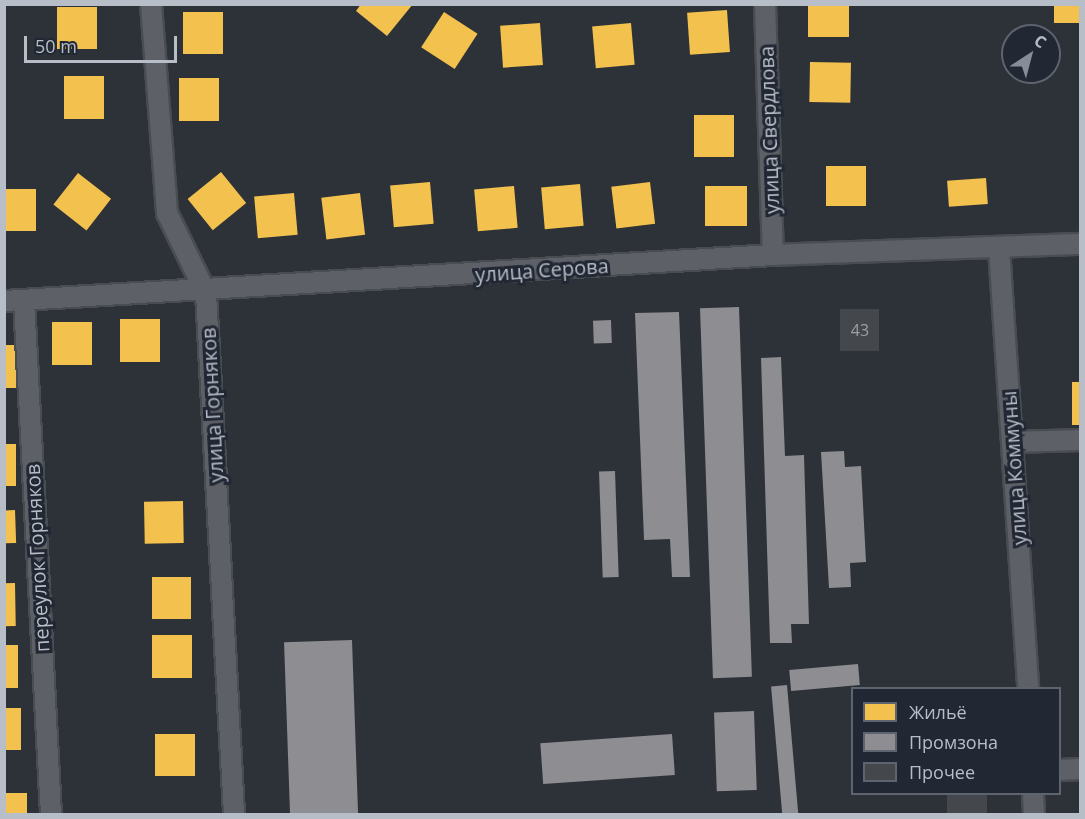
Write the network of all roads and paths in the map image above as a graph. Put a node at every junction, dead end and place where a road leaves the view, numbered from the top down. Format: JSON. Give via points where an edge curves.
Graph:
{"nodes":[{"id":1,"x":151,"y":4,"type":"edge"},
{"id":2,"x":765,"y":4,"type":"edge"},
{"id":3,"x":1080,"y":244,"type":"edge"},
{"id":4,"x":999,"y":248,"type":"junction"},
{"id":5,"x":773,"y":255,"type":"junction"},
{"id":6,"x":206,"y":293,"type":"junction"},
{"id":7,"x":14,"y":301,"type":"edge"},
{"id":8,"x":1080,"y":440,"type":"edge"},
{"id":9,"x":1013,"y":442,"type":"junction"},
{"id":10,"x":1028,"y":687,"type":"edge"},
{"id":11,"x":1080,"y":769,"type":"edge"},
{"id":12,"x":1061,"y":770,"type":"edge"},
{"id":13,"x":1033,"y":795,"type":"edge"},
{"id":14,"x":51,"y":814,"type":"edge"},
{"id":15,"x":234,"y":814,"type":"edge"},
{"id":16,"x":1034,"y":814,"type":"edge"}],
"edges":[{"from":1,"to":6,"type":"street","name":"улица Горняков","via":[[167,213]]},
{"from":2,"to":5,"type":"street","name":"улица Свердлова"},
{"from":3,"to":4,"type":"street","name":"улица Серова"},
{"from":4,"to":5,"type":"street","name":"улица Серова"},
{"from":4,"to":9,"type":"street","name":"улица Коммуны"},
{"from":5,"to":6,"type":"street","name":"улица Серова"},
{"from":6,"to":7,"type":"street","name":"улица Серова"},
{"from":6,"to":15,"type":"street","name":"улица Горняков"},
{"from":7,"to":14,"type":"street","name":"переулок Горняков"},
{"from":8,"to":9,"type":"street"},
{"from":9,"to":10,"type":"street","name":"улица Коммуны"},
{"from":11,"to":12,"type":"street"},
{"from":13,"to":16,"type":"street"}]}
